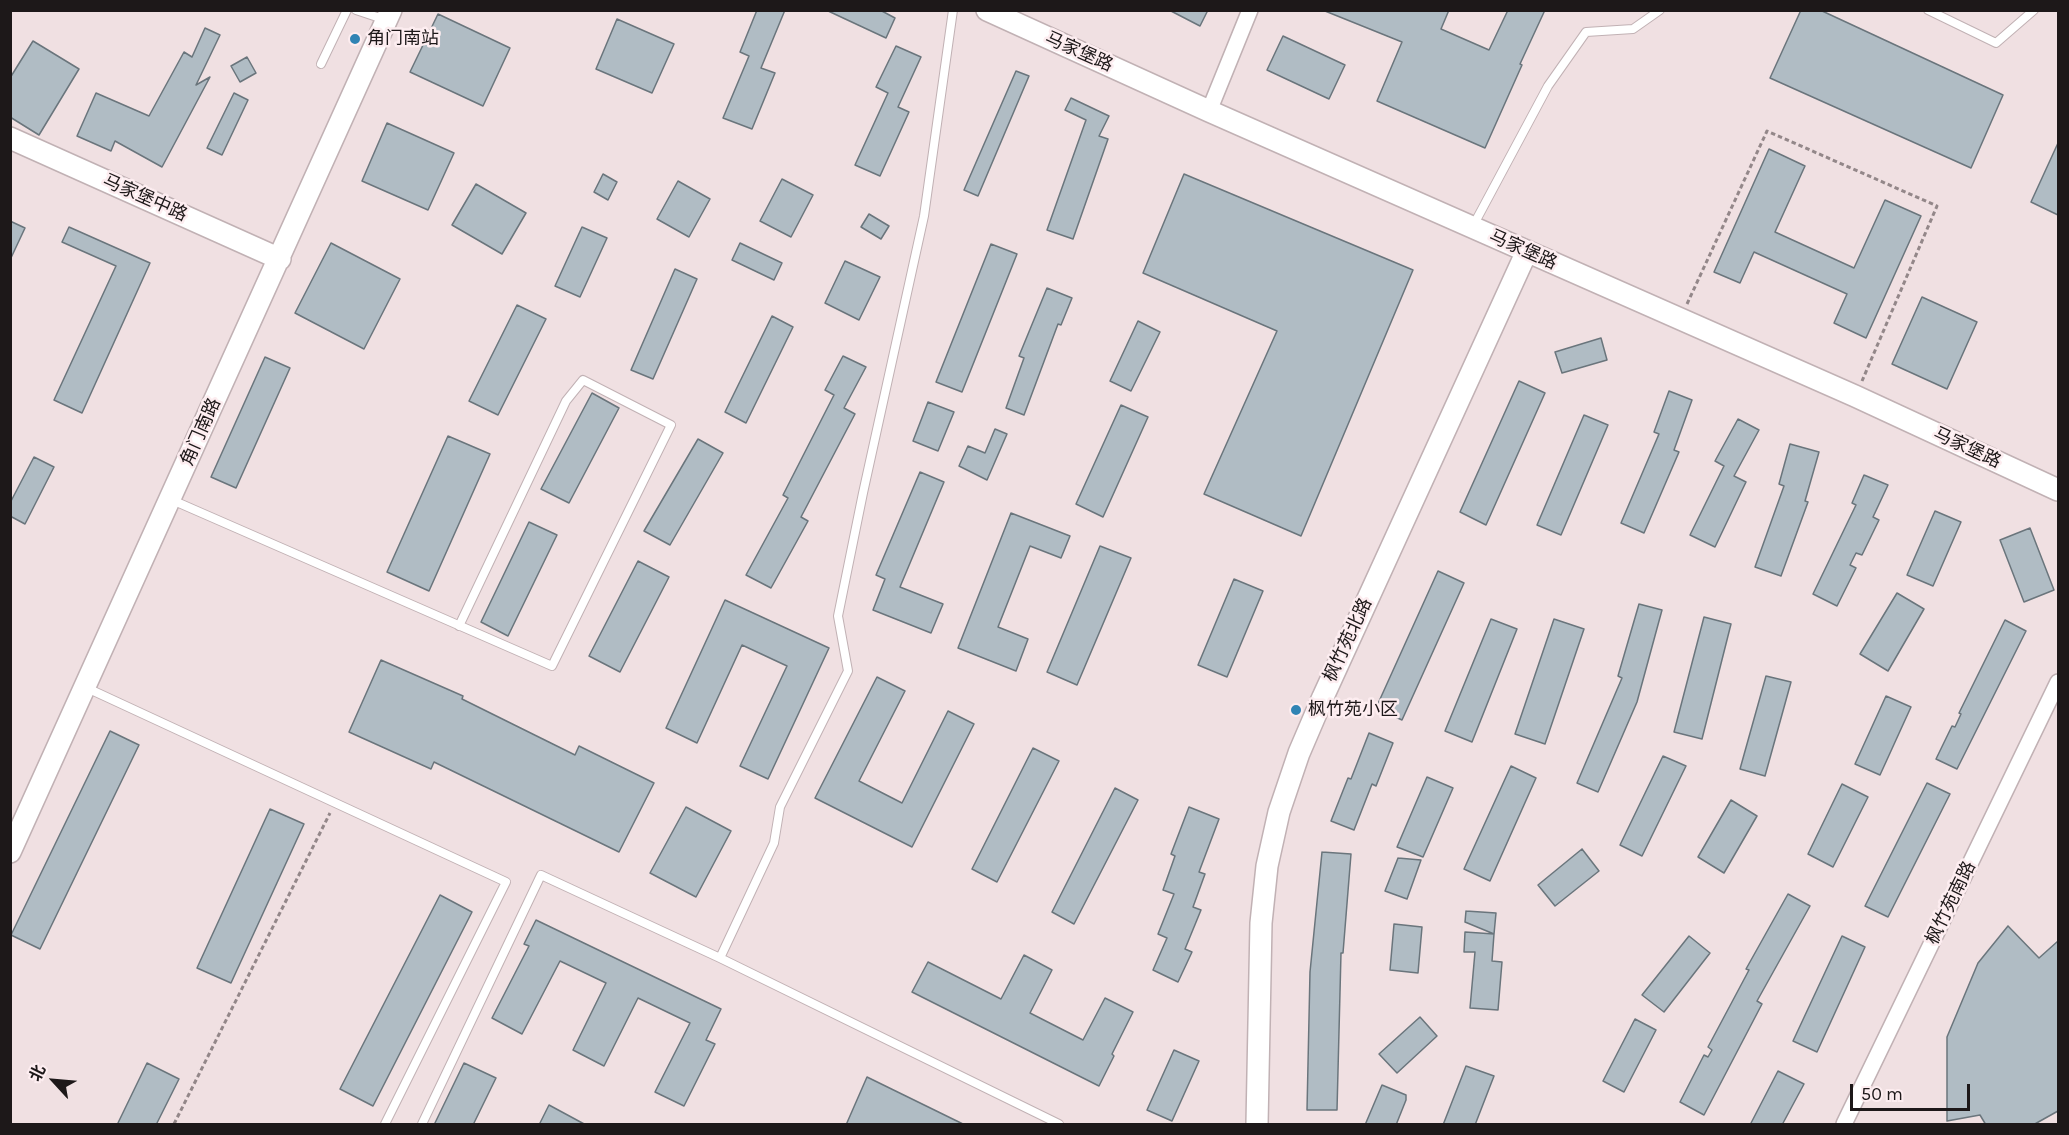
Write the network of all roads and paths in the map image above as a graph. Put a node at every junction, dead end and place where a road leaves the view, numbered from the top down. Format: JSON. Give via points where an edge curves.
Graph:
{"nodes":[{"id":1,"x":347,"y":10,"type":"edge"},
{"id":2,"x":356,"y":10,"type":"edge"},
{"id":3,"x":954,"y":10,"type":"edge"},
{"id":4,"x":987,"y":10,"type":"edge"},
{"id":5,"x":1250,"y":10,"type":"edge"},
{"id":6,"x":1660,"y":10,"type":"edge"},
{"id":7,"x":1928,"y":10,"type":"edge"},
{"id":8,"x":2034,"y":10,"type":"edge"},
{"id":9,"x":389,"y":15,"type":"edge"},
{"id":10,"x":321,"y":63,"type":"dead end"},
{"id":11,"x":1209,"y":111,"type":"junction"},
{"id":12,"x":10,"y":138,"type":"edge"},
{"id":13,"x":1472,"y":227,"type":"junction"},
{"id":14,"x":1527,"y":252,"type":"junction"},
{"id":15,"x":280,"y":259,"type":"junction"},
{"id":16,"x":1680,"y":320,"type":"junction"},
{"id":17,"x":1855,"y":396,"type":"junction"},
{"id":18,"x":2058,"y":490,"type":"edge"},
{"id":19,"x":171,"y":499,"type":"junction"},
{"id":20,"x":459,"y":626,"type":"junction"},
{"id":21,"x":2058,"y":682,"type":"edge"},
{"id":22,"x":86,"y":687,"type":"junction"},
{"id":23,"x":335,"y":804,"type":"junction"},
{"id":24,"x":10,"y":852,"type":"edge"},
{"id":25,"x":720,"y":958,"type":"junction"},
{"id":26,"x":174,"y":1125,"type":"edge"},
{"id":27,"x":385,"y":1125,"type":"edge"},
{"id":28,"x":422,"y":1125,"type":"edge"},
{"id":29,"x":1059,"y":1125,"type":"edge"},
{"id":30,"x":1257,"y":1125,"type":"edge"},
{"id":31,"x":1844,"y":1125,"type":"edge"}],
"edges":[{"from":1,"to":10,"type":"lane"},
{"from":2,"to":9,"type":"lane"},
{"from":3,"to":25,"type":"lane","via":[[924,216],[838,616],[848,671],[780,807],[774,843]]},
{"from":4,"to":11,"type":"street","name":"马家堡路"},
{"from":5,"to":11,"type":"street"},
{"from":6,"to":13,"type":"lane","via":[[1633,29],[1586,32],[1548,86]]},
{"from":7,"to":8,"type":"lane","via":[[1996,43]]},
{"from":9,"to":15,"type":"street","name":"角门南路"},
{"from":11,"to":13,"type":"street","name":"马家堡路"},
{"from":12,"to":15,"type":"street","name":"马家堡中路"},
{"from":13,"to":14,"type":"street","name":"马家堡路"},
{"from":14,"to":16,"type":"street","name":"马家堡路"},
{"from":14,"to":30,"type":"street","name":"枫竹苑北路","via":[[1323,697],[1279,812],[1267,866],[1261,923]]},
{"from":15,"to":19,"type":"street","name":"角门南路"},
{"from":16,"to":17,"type":"street","name":"马家堡路"},
{"from":16,"to":17,"type":"path","via":[[1767,131],[1936,206]]},
{"from":17,"to":18,"type":"street","name":"马家堡路"},
{"from":19,"to":20,"type":"lane"},
{"from":19,"to":22,"type":"street","name":"角门南路"},
{"from":20,"to":20,"type":"lane","via":[[552,666],[671,425],[583,380],[566,401]]},
{"from":21,"to":31,"type":"street","name":"枫竹苑南路"},
{"from":22,"to":23,"type":"lane"},
{"from":22,"to":24,"type":"street","name":"角门南路"},
{"from":23,"to":26,"type":"path"},
{"from":23,"to":27,"type":"lane","via":[[506,882]]},
{"from":25,"to":28,"type":"lane","via":[[541,875]]},
{"from":25,"to":29,"type":"lane"}]}
